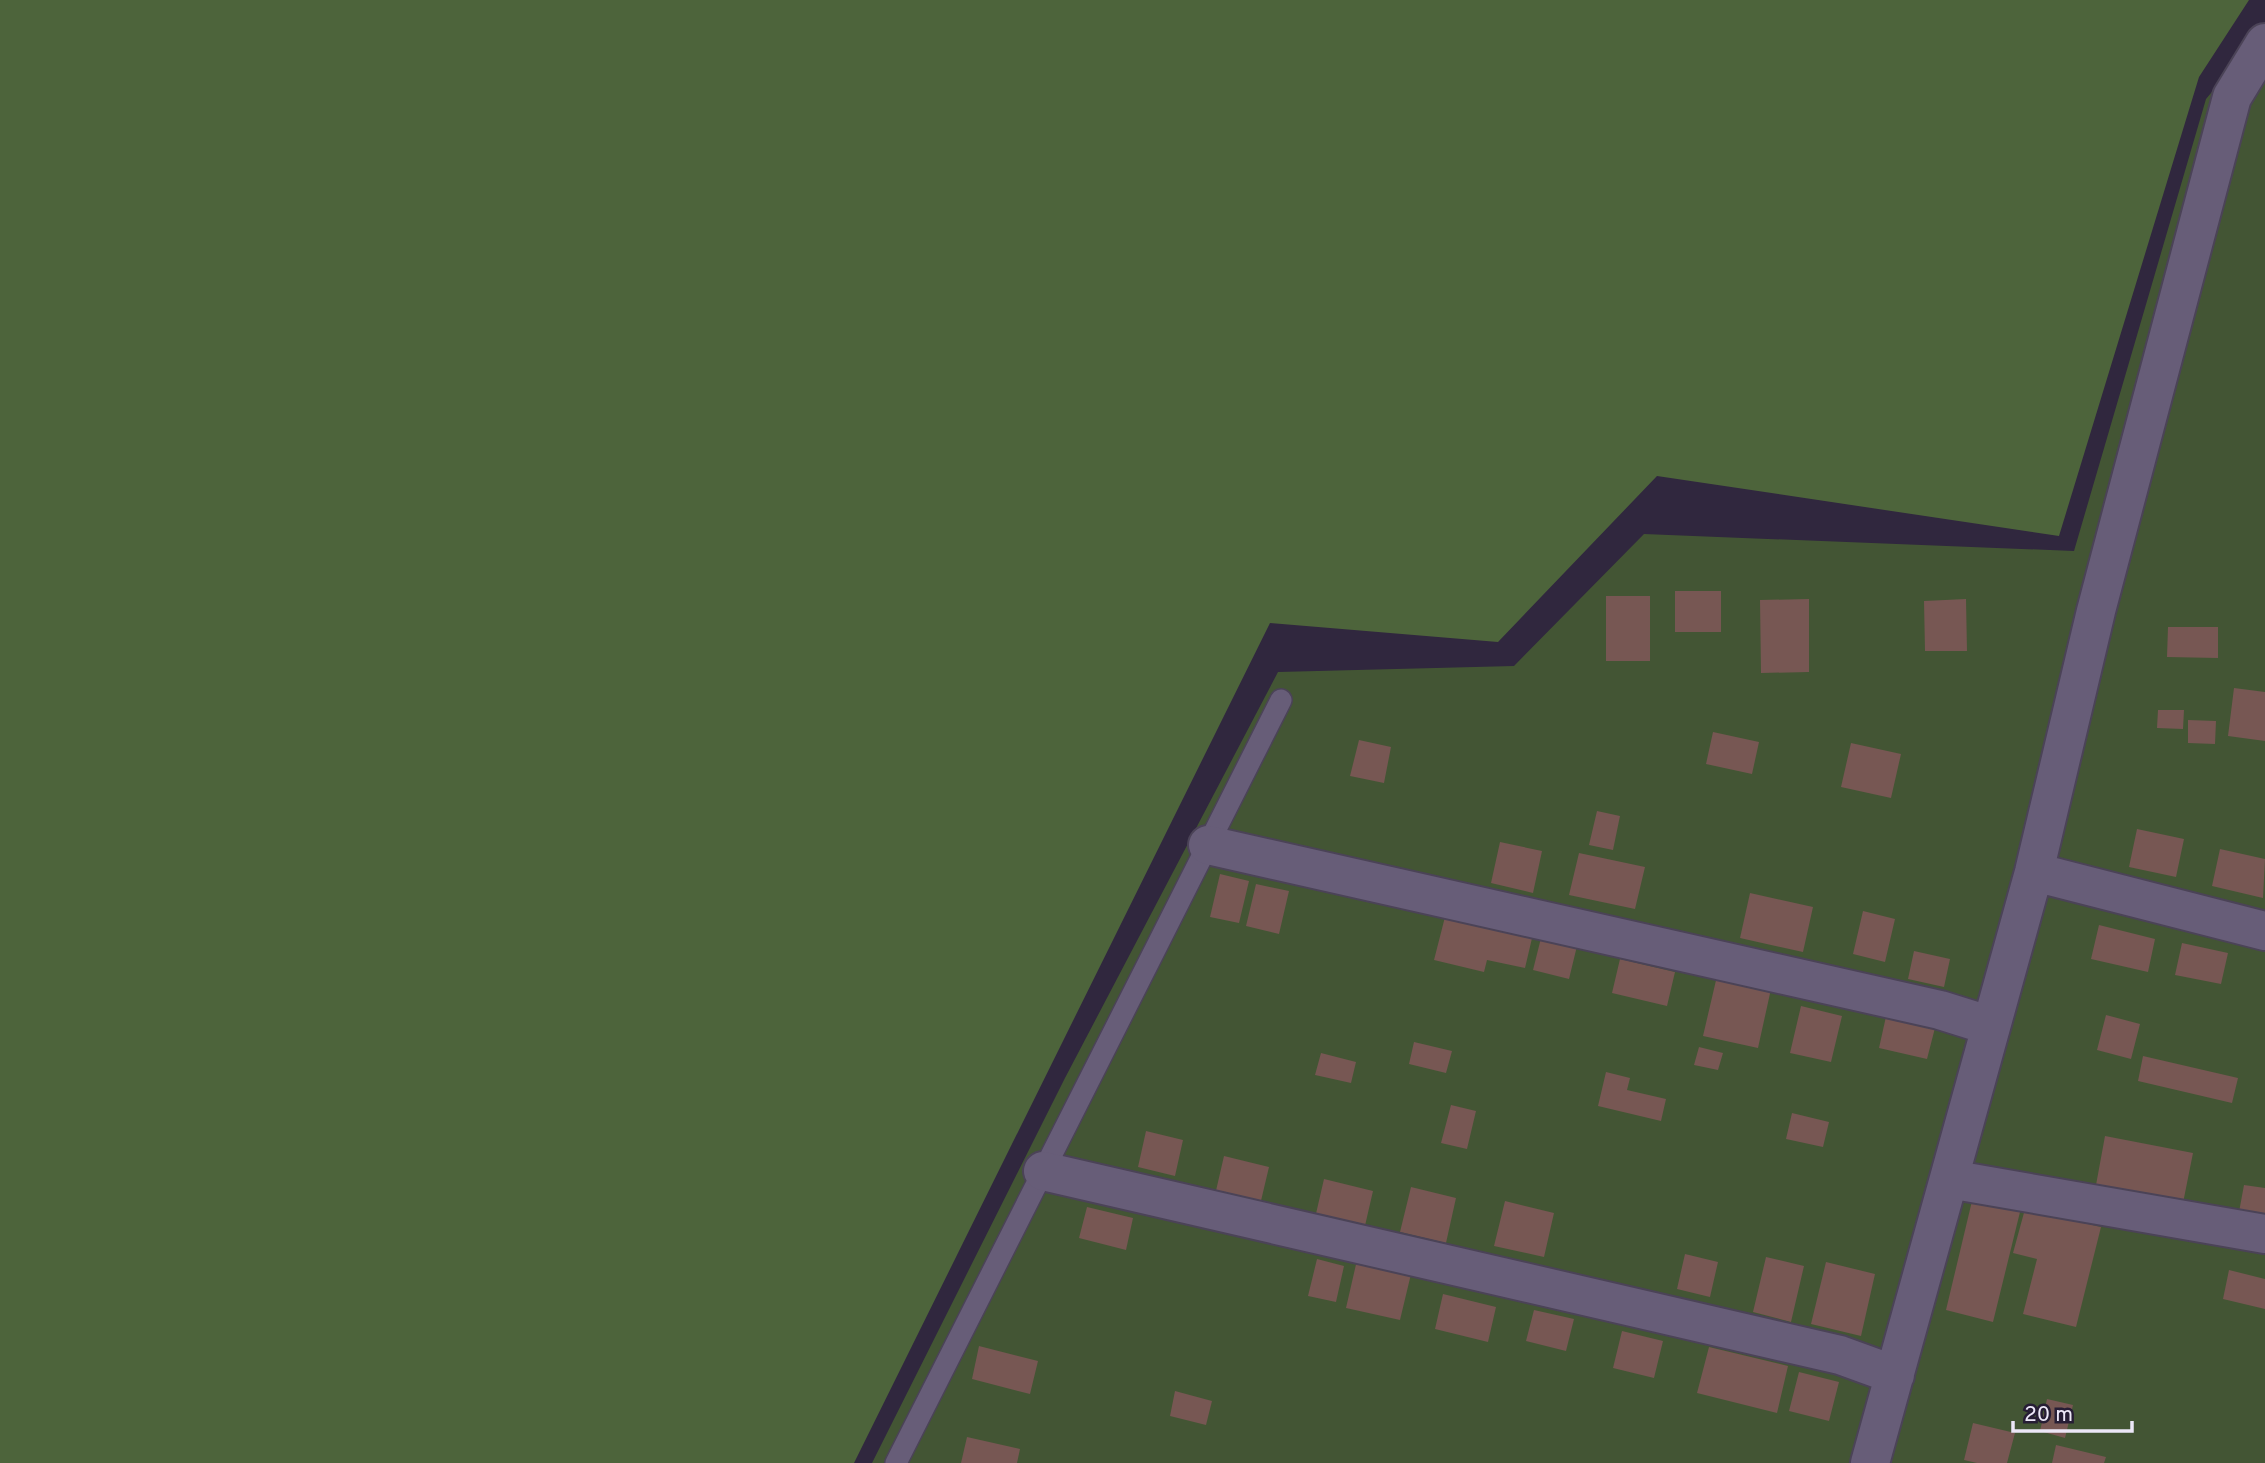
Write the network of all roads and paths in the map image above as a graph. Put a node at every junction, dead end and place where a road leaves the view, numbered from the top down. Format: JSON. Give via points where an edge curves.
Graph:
{"nodes":[{"id":1,"x":2265,"y":43,"type":"edge"},
{"id":2,"x":1281,"y":701,"type":"dead end"},
{"id":3,"x":1208,"y":845,"type":"junction"},
{"id":4,"x":2034,"y":872,"type":"junction"},
{"id":5,"x":2265,"y":931,"type":"edge"},
{"id":6,"x":1991,"y":1026,"type":"junction"},
{"id":7,"x":1043,"y":1171,"type":"junction"},
{"id":8,"x":1949,"y":1179,"type":"junction"},
{"id":9,"x":2265,"y":1234,"type":"edge"},
{"id":10,"x":1895,"y":1375,"type":"junction"},
{"id":11,"x":896,"y":1463,"type":"edge"},
{"id":12,"x":1871,"y":1463,"type":"edge"}],
"edges":[{"from":1,"to":4,"type":"street","via":[[2232,97],[2096,611]]},
{"from":2,"to":3,"type":"lane"},
{"from":3,"to":6,"type":"street","via":[[1940,1010]]},
{"from":3,"to":7,"type":"lane"},
{"from":4,"to":5,"type":"street"},
{"from":4,"to":6,"type":"street"},
{"from":6,"to":8,"type":"street"},
{"from":7,"to":10,"type":"street","via":[[1840,1356]]},
{"from":7,"to":11,"type":"lane"},
{"from":8,"to":9,"type":"street"},
{"from":8,"to":10,"type":"street"},
{"from":10,"to":12,"type":"street"}]}
